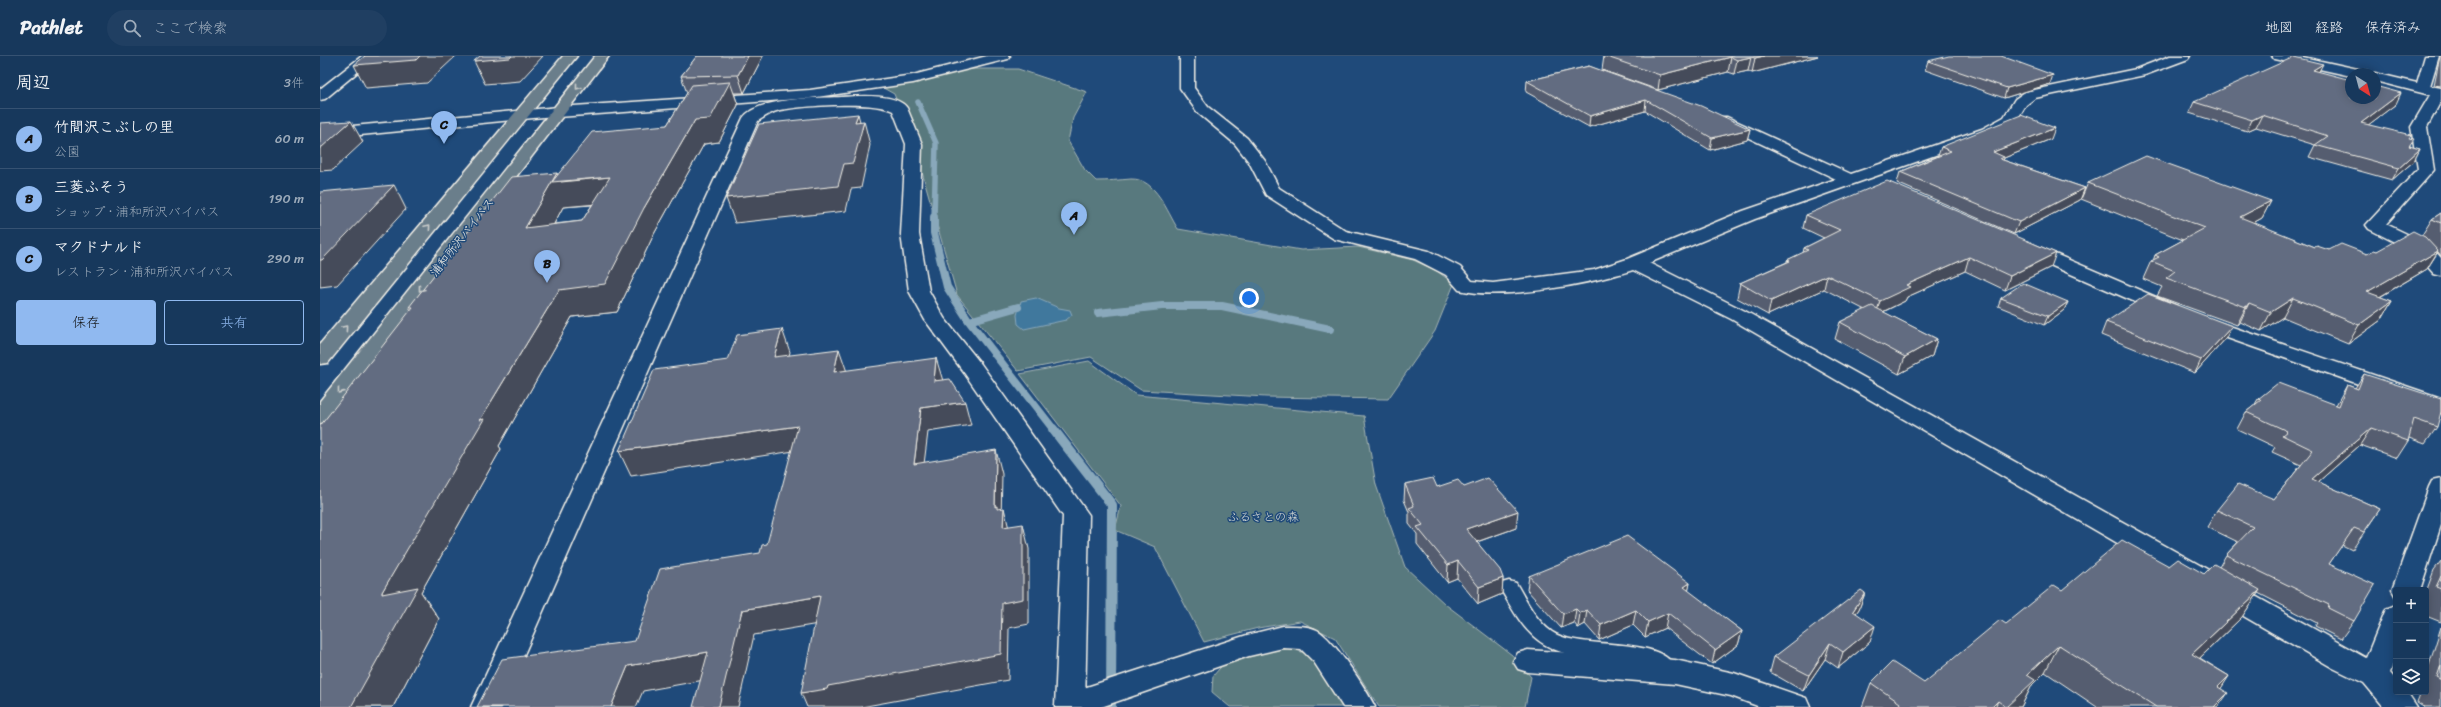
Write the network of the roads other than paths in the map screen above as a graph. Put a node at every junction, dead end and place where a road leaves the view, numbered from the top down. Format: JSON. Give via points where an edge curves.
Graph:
{"nodes":[{"id":1,"x":370,"y":56,"type":"edge"},
{"id":2,"x":570,"y":56,"type":"edge"},
{"id":3,"x":602,"y":56,"type":"edge"},
{"id":4,"x":1003,"y":56,"type":"edge"},
{"id":5,"x":1187,"y":56,"type":"edge"},
{"id":6,"x":2183,"y":56,"type":"edge"},
{"id":7,"x":2279,"y":56,"type":"edge"},
{"id":8,"x":2432,"y":56,"type":"edge"},
{"id":9,"x":2345,"y":70,"type":"edge"},
{"id":10,"x":2381,"y":78,"type":"edge"},
{"id":11,"x":2422,"y":88,"type":"junction"},
{"id":12,"x":2440,"y":93,"type":"edge"},
{"id":13,"x":320,"y":96,"type":"edge"},
{"id":14,"x":559,"y":112,"type":"junction"},
{"id":15,"x":1705,"y":113,"type":"edge"},
{"id":16,"x":520,"y":116,"type":"junction"},
{"id":17,"x":320,"y":134,"type":"edge"},
{"id":18,"x":1855,"y":178,"type":"junction"},
{"id":19,"x":1885,"y":187,"type":"edge"},
{"id":20,"x":2009,"y":240,"type":"edge"},
{"id":21,"x":1634,"y":264,"type":"junction"},
{"id":22,"x":2441,"y":270,"type":"edge"},
{"id":23,"x":320,"y":358,"type":"edge"},
{"id":24,"x":2441,"y":406,"type":"edge"},
{"id":25,"x":320,"y":416,"type":"edge"},
{"id":26,"x":2441,"y":487,"type":"edge"},
{"id":27,"x":2433,"y":539,"type":"edge"},
{"id":28,"x":2408,"y":587,"type":"edge"},
{"id":29,"x":1509,"y":588,"type":"dead end"},
{"id":30,"x":2393,"y":623,"type":"edge"},
{"id":31,"x":1528,"y":661,"type":"dead end"},
{"id":32,"x":1674,"y":672,"type":"junction"},
{"id":33,"x":2374,"y":675,"type":"junction"},
{"id":34,"x":1077,"y":704,"type":"edge"},
{"id":35,"x":486,"y":707,"type":"edge"},
{"id":36,"x":1360,"y":707,"type":"edge"},
{"id":37,"x":1795,"y":707,"type":"edge"},
{"id":38,"x":2402,"y":707,"type":"edge"}],
"edges":[{"from":1,"to":13,"type":"street"},
{"from":2,"to":16,"type":"highway"},
{"from":3,"to":14,"type":"highway","name":"浦和所沢バイパス","one_way":true},
{"from":4,"to":14,"type":"street","via":[[913,79],[818,93]]},
{"from":5,"to":21,"type":"street","via":[[1187,88],[1203,110],[1241,141],[1257,161],[1272,191],[1340,235],[1422,255],[1453,271],[1466,286],[1480,288],[1493,289],[1561,281],[1597,275]]},
{"from":6,"to":18,"type":"street","via":[[2140,72],[2030,95],[2020,102],[2010,120],[1987,132]]},
{"from":7,"to":9,"type":"street"},
{"from":8,"to":11,"type":"street"},
{"from":10,"to":11,"type":"street"},
{"from":11,"to":12,"type":"street"},
{"from":12,"to":22,"type":"street","via":[[2419,127],[2426,170],[2375,225],[2423,249]]},
{"from":14,"to":16,"type":"street"},
{"from":14,"to":25,"type":"highway","name":"浦和所沢バイパス","one_way":true},
{"from":15,"to":18,"type":"street"},
{"from":16,"to":17,"type":"street"},
{"from":23,"to":16,"type":"highway","one_way":true},
{"from":18,"to":19,"type":"street"},
{"from":18,"to":21,"type":"street","via":[[1749,215]]},
{"from":20,"to":24,"type":"street","via":[[2176,312]]},
{"from":21,"to":33,"type":"street","via":[[1738,315],[2343,660]]},
{"from":26,"to":27,"type":"street"},
{"from":27,"to":28,"type":"street"},
{"from":29,"to":32,"type":"lane","via":[[1533,627],[1550,642],[1574,648],[1611,650],[1644,656]]},
{"from":30,"to":33,"type":"street"},
{"from":31,"to":32,"type":"street"},
{"from":32,"to":37,"type":"street","via":[[1734,685]]},
{"from":33,"to":38,"type":"street"},
{"from":34,"to":35,"type":"street","via":[[1076,515],[973,369],[935,320],[922,296],[910,234],[914,144],[900,108],[889,101],[879,99],[778,106],[764,110],[751,118]]},
{"from":34,"to":36,"type":"street","via":[[1247,646],[1283,637],[1308,638],[1324,654]]}]}
